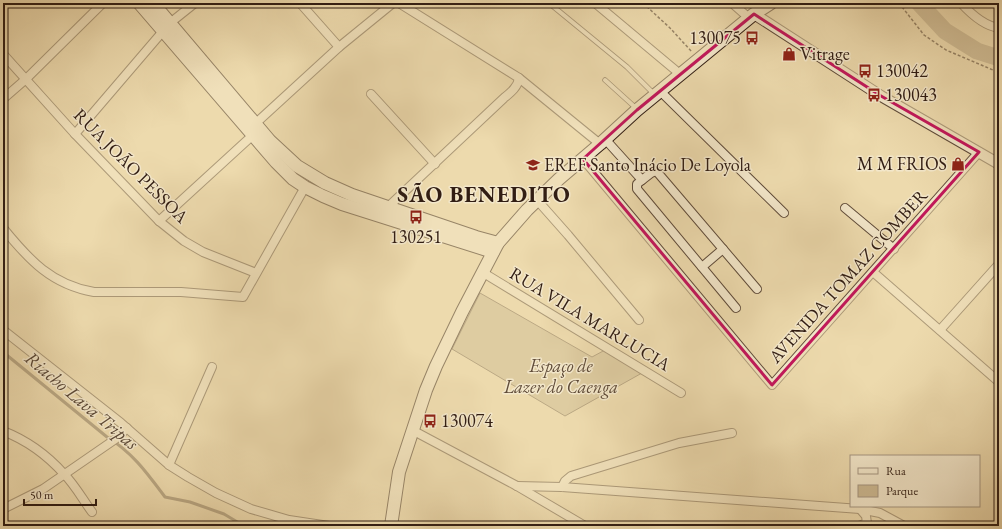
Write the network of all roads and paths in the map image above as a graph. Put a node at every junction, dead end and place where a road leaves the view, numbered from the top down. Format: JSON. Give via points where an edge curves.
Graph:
{"nodes":[{"id":1,"x":103,"y":3,"type":"edge"},
{"id":2,"x":139,"y":3,"type":"edge"},
{"id":3,"x":153,"y":3,"type":"edge"},
{"id":4,"x":195,"y":3,"type":"edge"},
{"id":5,"x":300,"y":3,"type":"edge"},
{"id":6,"x":393,"y":3,"type":"edge"},
{"id":7,"x":399,"y":3,"type":"edge"},
{"id":8,"x":549,"y":3,"type":"edge"},
{"id":9,"x":595,"y":3,"type":"edge"},
{"id":10,"x":643,"y":3,"type":"edge"},
{"id":11,"x":732,"y":3,"type":"edge"},
{"id":12,"x":771,"y":3,"type":"edge"},
{"id":13,"x":898,"y":3,"type":"edge"},
{"id":14,"x":961,"y":3,"type":"edge"},
{"id":15,"x":752,"y":16,"type":"junction"},
{"id":16,"x":167,"y":27,"type":"junction"},
{"id":17,"x":999,"y":28,"type":"edge"},
{"id":18,"x":339,"y":47,"type":"junction"},
{"id":19,"x":3,"y":54,"type":"edge"},
{"id":20,"x":698,"y":59,"type":"junction"},
{"id":21,"x":999,"y":71,"type":"edge"},
{"id":22,"x":680,"y":74,"type":"junction"},
{"id":23,"x":519,"y":78,"type":"junction"},
{"id":24,"x":26,"y":79,"type":"junction"},
{"id":25,"x":605,"y":80,"type":"dead end"},
{"id":26,"x":658,"y":93,"type":"junction"},
{"id":27,"x":371,"y":94,"type":"dead end"},
{"id":28,"x":3,"y":99,"type":"edge"},
{"id":29,"x":637,"y":110,"type":"junction"},
{"id":30,"x":254,"y":129,"type":"junction"},
{"id":31,"x":75,"y":134,"type":"junction"},
{"id":32,"x":603,"y":142,"type":"junction"},
{"id":33,"x":979,"y":152,"type":"junction"},
{"id":34,"x":583,"y":159,"type":"junction"},
{"id":35,"x":435,"y":164,"type":"junction"},
{"id":36,"x":999,"y":164,"type":"edge"},
{"id":37,"x":642,"y":180,"type":"junction"},
{"id":38,"x":305,"y":187,"type":"junction"},
{"id":39,"x":537,"y":200,"type":"junction"},
{"id":40,"x":388,"y":207,"type":"junction"},
{"id":41,"x":845,"y":208,"type":"dead end"},
{"id":42,"x":784,"y":213,"type":"dead end"},
{"id":43,"x":159,"y":221,"type":"junction"},
{"id":44,"x":3,"y":228,"type":"edge"},
{"id":45,"x":495,"y":248,"type":"junction"},
{"id":46,"x":723,"y":248,"type":"junction"},
{"id":47,"x":894,"y":249,"type":"junction"},
{"id":48,"x":999,"y":264,"type":"edge"},
{"id":49,"x":702,"y":267,"type":"junction"},
{"id":50,"x":482,"y":272,"type":"junction"},
{"id":51,"x":874,"y":272,"type":"junction"},
{"id":52,"x":256,"y":273,"type":"junction"},
{"id":53,"x":758,"y":289,"type":"dead end"},
{"id":54,"x":736,"y":308,"type":"dead end"},
{"id":55,"x":640,"y":320,"type":"dead end"},
{"id":56,"x":3,"y":330,"type":"edge"},
{"id":57,"x":940,"y":330,"type":"junction"},
{"id":58,"x":212,"y":367,"type":"dead end"},
{"id":59,"x":999,"y":382,"type":"edge"},
{"id":60,"x":681,"y":393,"type":"dead end"},
{"id":61,"x":128,"y":428,"type":"junction"},
{"id":62,"x":412,"y":430,"type":"junction"},
{"id":63,"x":3,"y":431,"type":"edge"},
{"id":64,"x":732,"y":432,"type":"dead end"},
{"id":65,"x":170,"y":466,"type":"junction"},
{"id":66,"x":65,"y":474,"type":"junction"},
{"id":67,"x":517,"y":486,"type":"junction"},
{"id":68,"x":562,"y":487,"type":"junction"},
{"id":69,"x":3,"y":509,"type":"edge"},
{"id":70,"x":860,"y":509,"type":"junction"},
{"id":71,"x":92,"y":512,"type":"dead end"},
{"id":72,"x":329,"y":526,"type":"edge"},
{"id":73,"x":391,"y":526,"type":"edge"},
{"id":74,"x":585,"y":526,"type":"edge"},
{"id":75,"x":859,"y":526,"type":"edge"},
{"id":76,"x":904,"y":526,"type":"edge"}],
"edges":[{"from":1,"to":24,"type":"street"},
{"from":2,"to":16,"type":"main road"},
{"from":3,"to":16,"type":"main road"},
{"from":4,"to":16,"type":"street"},
{"from":5,"to":18,"type":"street"},
{"from":6,"to":18,"type":"street"},
{"from":7,"to":23,"type":"street"},
{"from":8,"to":26,"type":"lane"},
{"from":9,"to":22,"type":"street"},
{"from":10,"to":20,"type":"path"},
{"from":11,"to":15,"type":"street"},
{"from":12,"to":15,"type":"main road"},
{"from":13,"to":21,"type":"path","via":[[924,35],[946,50]]},
{"from":14,"to":17,"type":"street","via":[[985,23]]},
{"from":15,"to":20,"type":"main road"},
{"from":15,"to":33,"type":"street"},
{"from":16,"to":30,"type":"main road"},
{"from":16,"to":31,"type":"street"},
{"from":18,"to":30,"type":"street"},
{"from":19,"to":24,"type":"street","name":"RUA JOÃO PESSOA"},
{"from":20,"to":22,"type":"main road"},
{"from":22,"to":26,"type":"main road"},
{"from":23,"to":32,"type":"street"},
{"from":23,"to":35,"type":"street","via":[[515,88]]},
{"from":24,"to":28,"type":"street"},
{"from":24,"to":31,"type":"street","name":"RUA JOÃO PESSOA"},
{"from":25,"to":29,"type":"lane"},
{"from":26,"to":29,"type":"main road"},
{"from":26,"to":42,"type":"street"},
{"from":27,"to":35,"type":"street"},
{"from":29,"to":32,"type":"main road"},
{"from":30,"to":38,"type":"main road","via":[[276,162]]},
{"from":30,"to":40,"type":"main road","via":[[297,166],[325,183]]},
{"from":30,"to":43,"type":"street"},
{"from":31,"to":43,"type":"street","name":"RUA JOÃO PESSOA"},
{"from":32,"to":34,"type":"main road"},
{"from":32,"to":37,"type":"street"},
{"from":33,"to":36,"type":"street"},
{"from":33,"to":47,"type":"street","name":"AVENIDA TOMAZ COMBER"},
{"from":34,"to":39,"type":"main road"},
{"from":34,"to":51,"type":"street","name":"AVENIDA TOMAZ COMBER","via":[[772,385]]},
{"from":35,"to":40,"type":"street"},
{"from":37,"to":46,"type":"street","via":[[656,171]]},
{"from":37,"to":49,"type":"street","via":[[637,184],[637,189]]},
{"from":38,"to":45,"type":"main road","via":[[342,204]]},
{"from":38,"to":52,"type":"street"},
{"from":39,"to":45,"type":"main road"},
{"from":39,"to":55,"type":"street"},
{"from":40,"to":45,"type":"main road","via":[[476,238]]},
{"from":41,"to":47,"type":"street"},
{"from":43,"to":52,"type":"street","name":"RUA JOÃO PESSOA","via":[[203,252]]},
{"from":44,"to":52,"type":"street","via":[[45,272],[63,283],[94,292],[181,292],[243,297]]},
{"from":45,"to":50,"type":"main road"},
{"from":46,"to":49,"type":"street"},
{"from":46,"to":53,"type":"street"},
{"from":47,"to":51,"type":"street","name":"AVENIDA TOMAZ COMBER"},
{"from":48,"to":57,"type":"street"},
{"from":49,"to":54,"type":"street"},
{"from":50,"to":60,"type":"street","name":"RUA VILA MARLUCIA"},
{"from":50,"to":62,"type":"main road","via":[[436,366]]},
{"from":51,"to":57,"type":"street"},
{"from":56,"to":61,"type":"street"},
{"from":57,"to":59,"type":"street"},
{"from":58,"to":65,"type":"street"},
{"from":61,"to":65,"type":"street"},
{"from":61,"to":66,"type":"street"},
{"from":62,"to":67,"type":"street"},
{"from":62,"to":73,"type":"main road","via":[[399,472]]},
{"from":63,"to":66,"type":"street","via":[[36,448]]},
{"from":64,"to":68,"type":"street","via":[[679,443],[571,476]]},
{"from":65,"to":72,"type":"street","via":[[251,510],[289,520]]},
{"from":66,"to":69,"type":"street"},
{"from":66,"to":71,"type":"street"},
{"from":67,"to":68,"type":"street"},
{"from":67,"to":74,"type":"street"},
{"from":68,"to":70,"type":"street"},
{"from":70,"to":75,"type":"street","via":[[866,516],[867,523]]},
{"from":70,"to":76,"type":"street","via":[[880,513]]}]}
